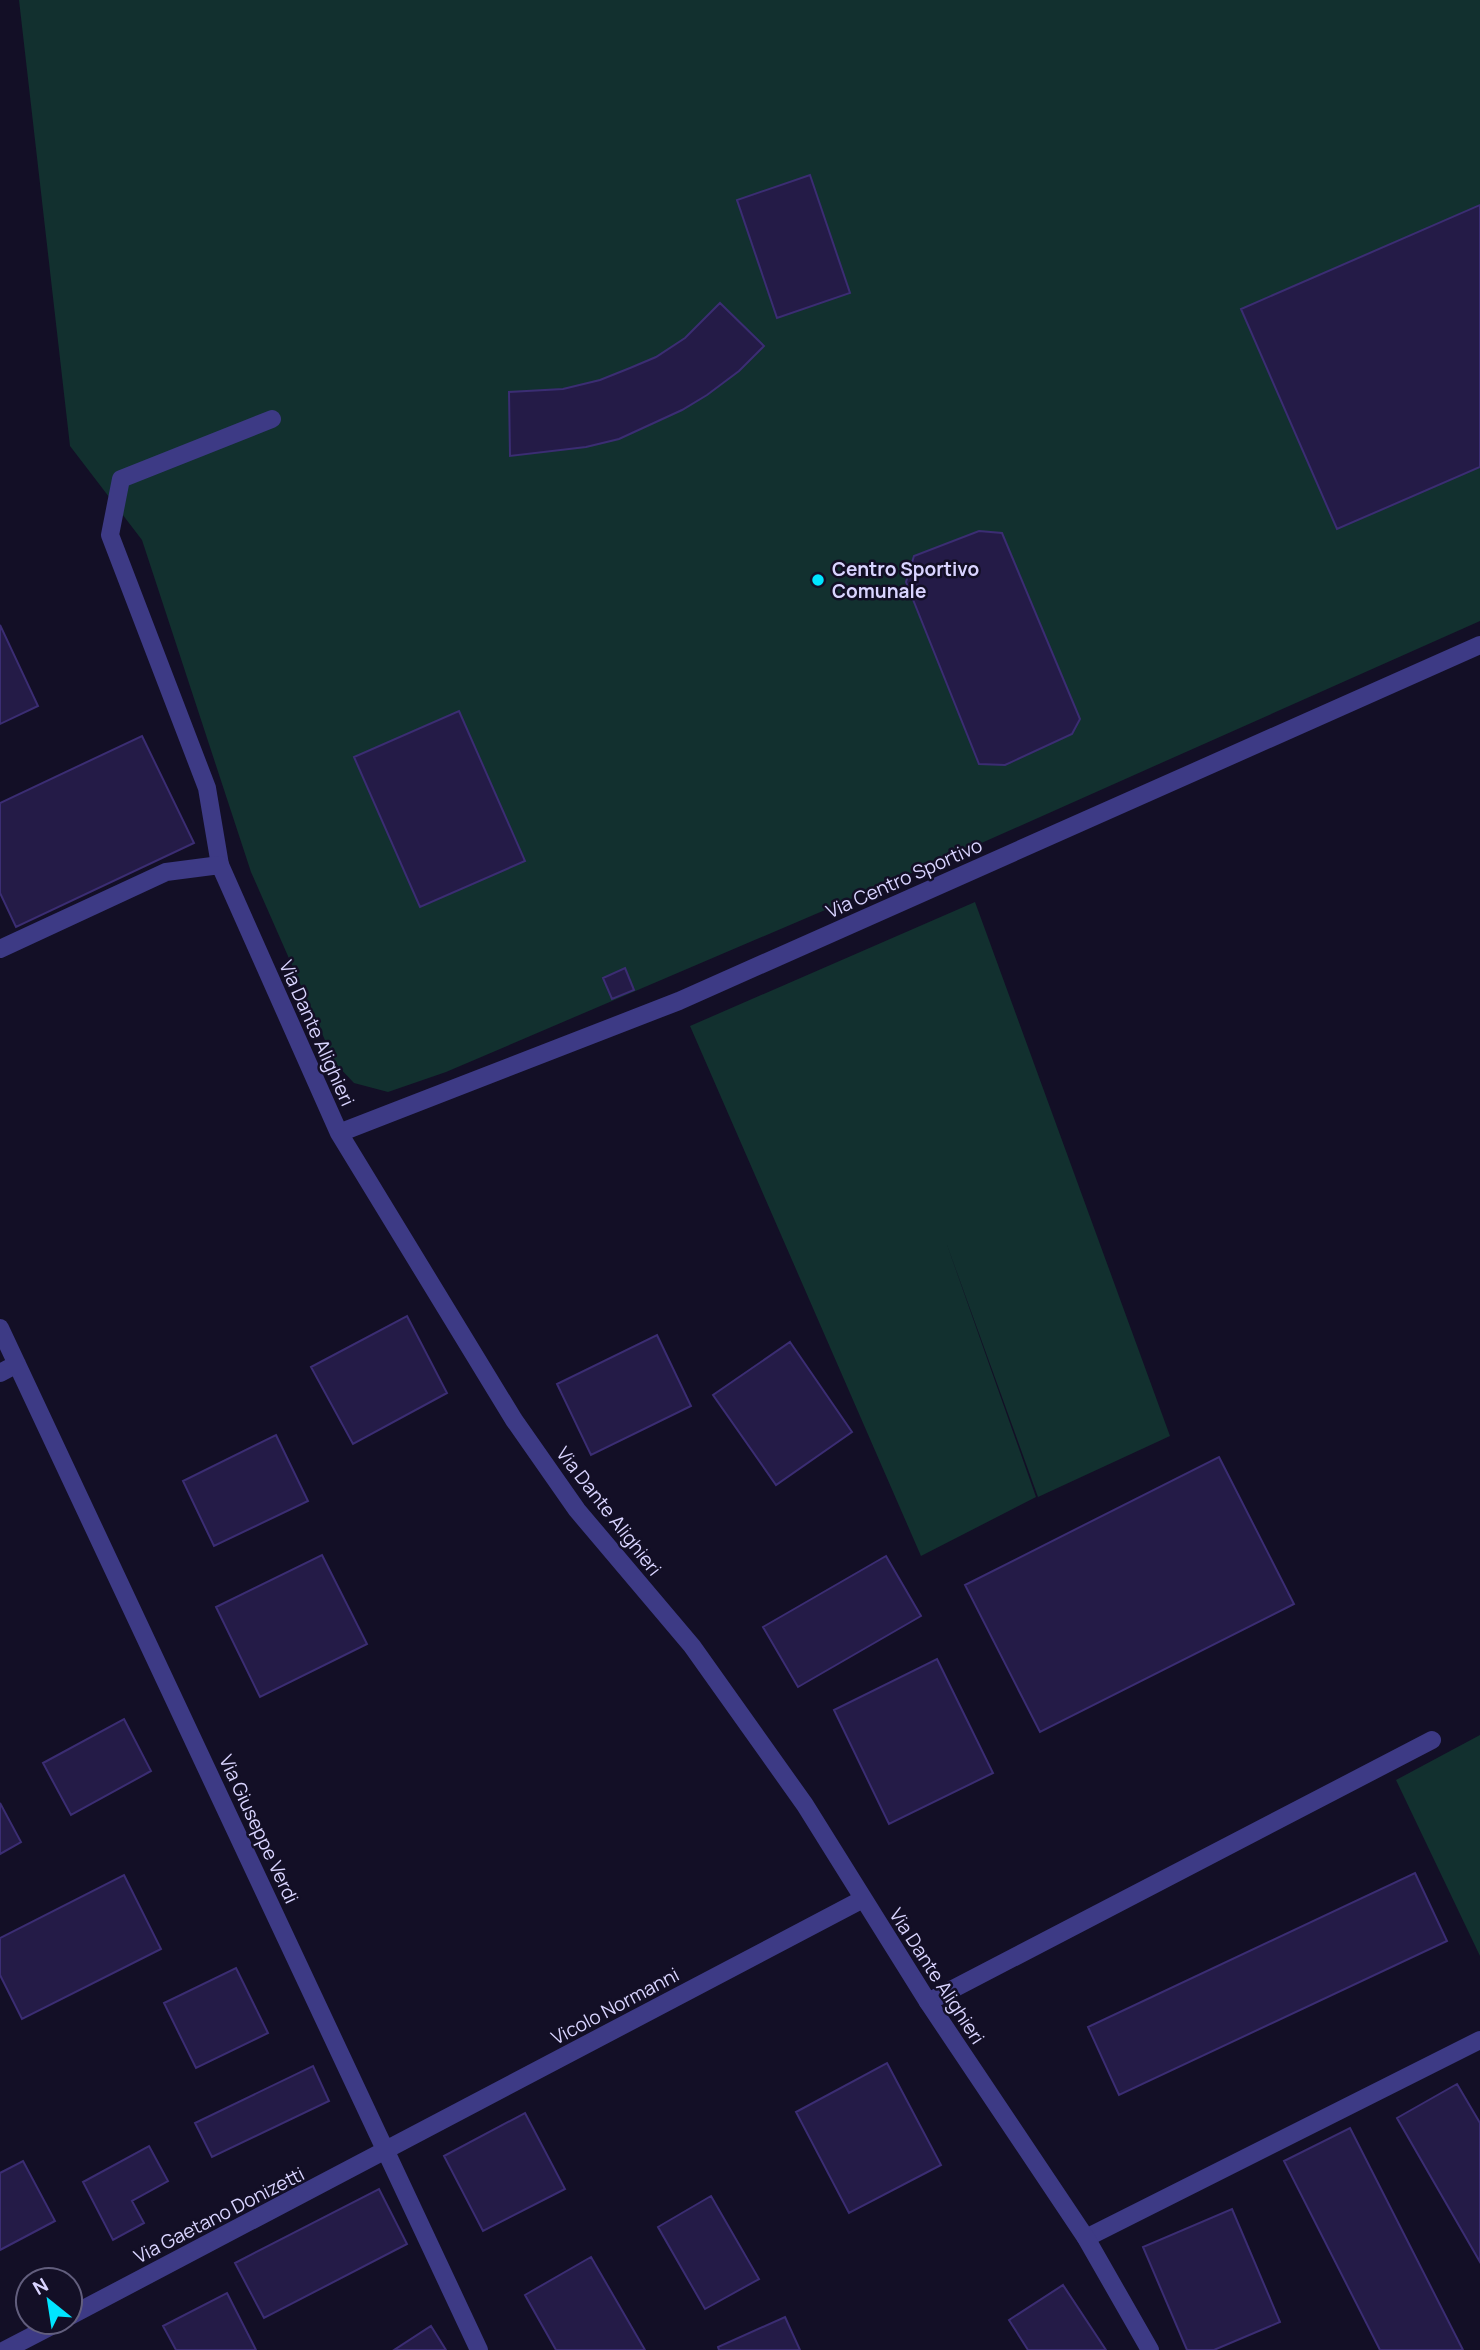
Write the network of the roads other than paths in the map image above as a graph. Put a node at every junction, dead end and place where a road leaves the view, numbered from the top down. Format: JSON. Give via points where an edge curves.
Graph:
{"nodes":[{"id":1,"x":272,"y":419,"type":"dead end"},
{"id":2,"x":1480,"y":645,"type":"edge"},
{"id":3,"x":220,"y":865,"type":"junction"},
{"id":4,"x":0,"y":949,"type":"edge"},
{"id":5,"x":339,"y":1133,"type":"junction"},
{"id":6,"x":0,"y":1328,"type":"edge"},
{"id":7,"x":17,"y":1364,"type":"junction"},
{"id":8,"x":0,"y":1373,"type":"edge"},
{"id":9,"x":1432,"y":1740,"type":"dead end"},
{"id":10,"x":863,"y":1899,"type":"junction"},
{"id":11,"x":928,"y":2002,"type":"junction"},
{"id":12,"x":1480,"y":2040,"type":"edge"},
{"id":13,"x":388,"y":2151,"type":"junction"},
{"id":14,"x":1086,"y":2238,"type":"junction"},
{"id":15,"x":84,"y":2309,"type":"edge"},
{"id":16,"x":32,"y":2336,"type":"edge"},
{"id":17,"x":5,"y":2350,"type":"edge"},
{"id":18,"x":479,"y":2350,"type":"edge"},
{"id":19,"x":1150,"y":2350,"type":"edge"}],
"edges":[{"from":1,"to":3,"type":"street","name":"Via Dante Alighieri","via":[[121,479],[110,534],[206,788]]},
{"from":2,"to":5,"type":"street","name":"Via Centro Sportivo","via":[[679,1001]]},
{"from":3,"to":4,"type":"street","via":[[166,872]]},
{"from":3,"to":5,"type":"street","name":"Via Dante Alighieri"},
{"from":5,"to":10,"type":"street","name":"Via Dante Alighieri","via":[[514,1420],[577,1510],[692,1646],[804,1805]]},
{"from":6,"to":7,"type":"street","name":"Via Giuseppe Verdi"},
{"from":7,"to":8,"type":"street"},
{"from":7,"to":13,"type":"street","name":"Via Giuseppe Verdi"},
{"from":9,"to":11,"type":"street"},
{"from":10,"to":11,"type":"street","name":"Via Dante Alighieri"},
{"from":10,"to":13,"type":"street","name":"Vicolo Normanni"},
{"from":11,"to":14,"type":"street","name":"Via Dante Alighieri"},
{"from":12,"to":14,"type":"street"},
{"from":13,"to":15,"type":"street","name":"Via Gaetano Donizetti"},
{"from":13,"to":18,"type":"street","name":"Via Giuseppe Verdi"},
{"from":14,"to":19,"type":"street","name":"Via Dante Alighieri"},
{"from":16,"to":17,"type":"street"}]}
